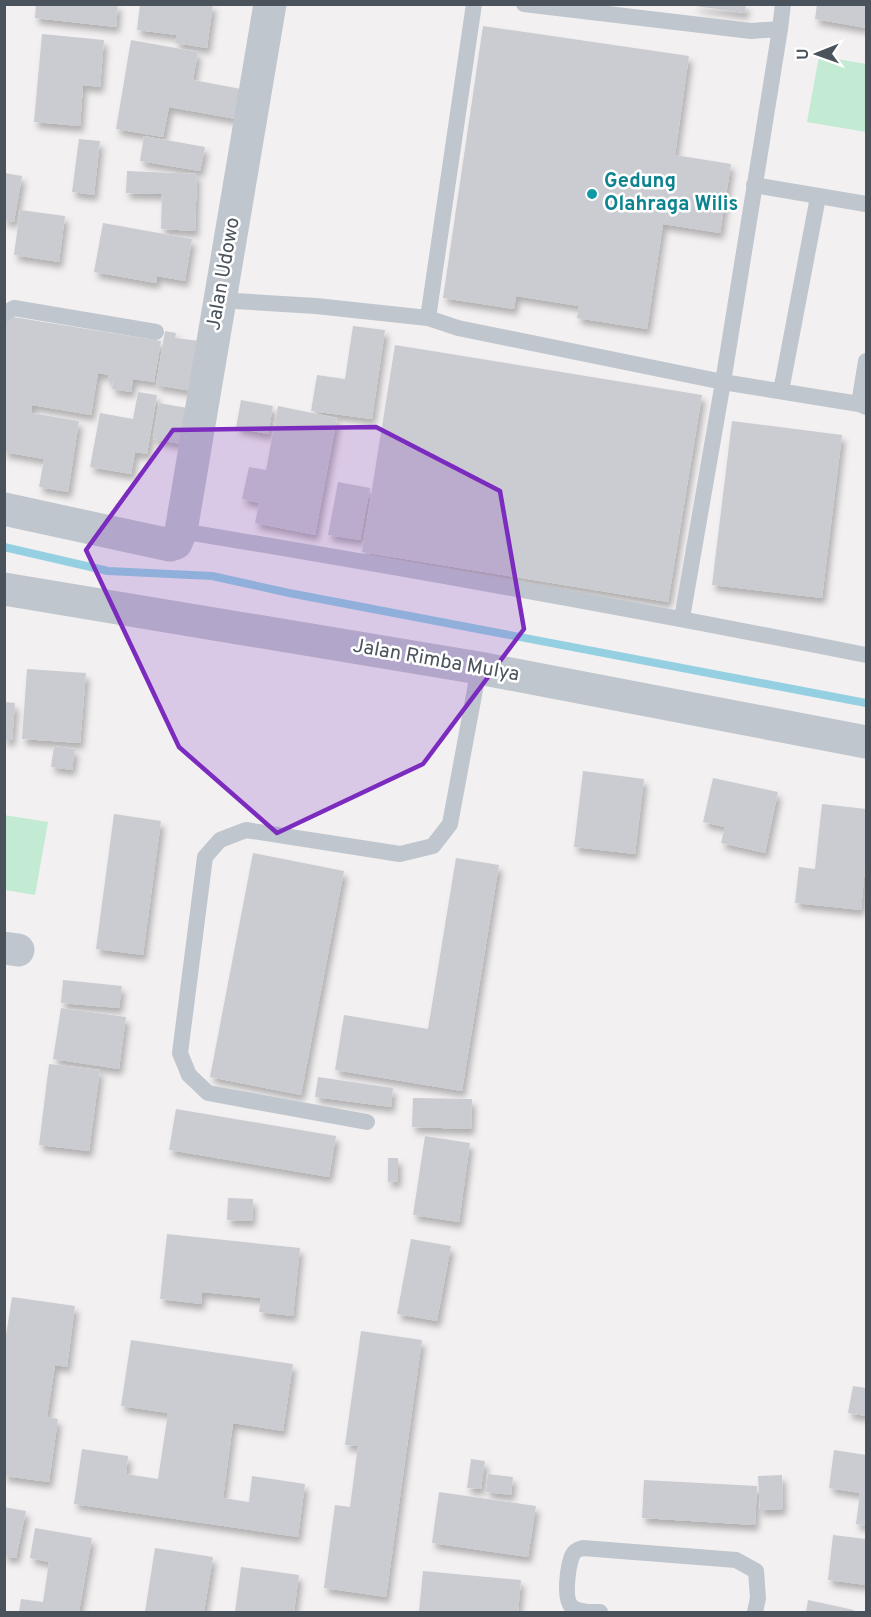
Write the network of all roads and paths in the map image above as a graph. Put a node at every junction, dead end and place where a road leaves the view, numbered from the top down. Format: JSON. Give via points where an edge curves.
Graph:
{"nodes":[{"id":1,"x":270,"y":4,"type":"edge"},
{"id":2,"x":474,"y":4,"type":"edge"},
{"id":3,"x":524,"y":4,"type":"edge"},
{"id":4,"x":783,"y":4,"type":"edge"},
{"id":5,"x":780,"y":29,"type":"junction"},
{"id":6,"x":754,"y":185,"type":"junction"},
{"id":7,"x":818,"y":197,"type":"junction"},
{"id":8,"x":867,"y":204,"type":"edge"},
{"id":9,"x":219,"y":300,"type":"junction"},
{"id":10,"x":4,"y":314,"type":"edge"},
{"id":11,"x":428,"y":318,"type":"junction"},
{"id":12,"x":156,"y":332,"type":"dead end"},
{"id":13,"x":867,"y":361,"type":"edge"},
{"id":14,"x":723,"y":382,"type":"junction"},
{"id":15,"x":781,"y":391,"type":"junction"},
{"id":16,"x":863,"y":405,"type":"edge"},
{"id":17,"x":4,"y":509,"type":"edge"},
{"id":18,"x":179,"y":537,"type":"junction"},
{"id":19,"x":4,"y":588,"type":"edge"},
{"id":20,"x":682,"y":618,"type":"junction"},
{"id":21,"x":867,"y":655,"type":"edge"},
{"id":22,"x":480,"y":668,"type":"junction"},
{"id":23,"x":867,"y":742,"type":"edge"},
{"id":24,"x":367,"y":1122,"type":"dead end"},
{"id":25,"x":600,"y":1612,"type":"edge"},
{"id":26,"x":755,"y":1612,"type":"edge"}],
"edges":[{"from":1,"to":9,"type":"street","name":"Jalan Udowo"},
{"from":2,"to":11,"type":"lane"},
{"from":3,"to":5,"type":"lane","via":[[751,31]]},
{"from":4,"to":5,"type":"lane"},
{"from":5,"to":6,"type":"lane"},
{"from":6,"to":7,"type":"lane"},
{"from":6,"to":14,"type":"lane"},
{"from":7,"to":8,"type":"lane"},
{"from":7,"to":15,"type":"lane"},
{"from":9,"to":11,"type":"lane"},
{"from":9,"to":18,"type":"street","name":"Jalan Udowo"},
{"from":10,"to":12,"type":"lane","via":[[14,308]]},
{"from":11,"to":14,"type":"lane"},
{"from":13,"to":16,"type":"lane"},
{"from":14,"to":15,"type":"lane"},
{"from":14,"to":20,"type":"lane"},
{"from":15,"to":16,"type":"lane"},
{"from":17,"to":18,"type":"street","via":[[170,545]]},
{"from":18,"to":20,"type":"lane","via":[[348,558]]},
{"from":19,"to":22,"type":"street","name":"Jalan Rimba Mulya"},
{"from":20,"to":21,"type":"lane"},
{"from":22,"to":23,"type":"street","name":"Jalan Rimba Mulya"},
{"from":22,"to":24,"type":"lane","via":[[450,824],[433,846],[399,854],[246,830],[220,840],[205,857],[180,1053],[189,1075],[208,1093]]},
{"from":25,"to":26,"type":"lane","via":[[578,1611],[567,1600],[572,1555],[583,1548],[736,1560],[756,1571]]}]}
